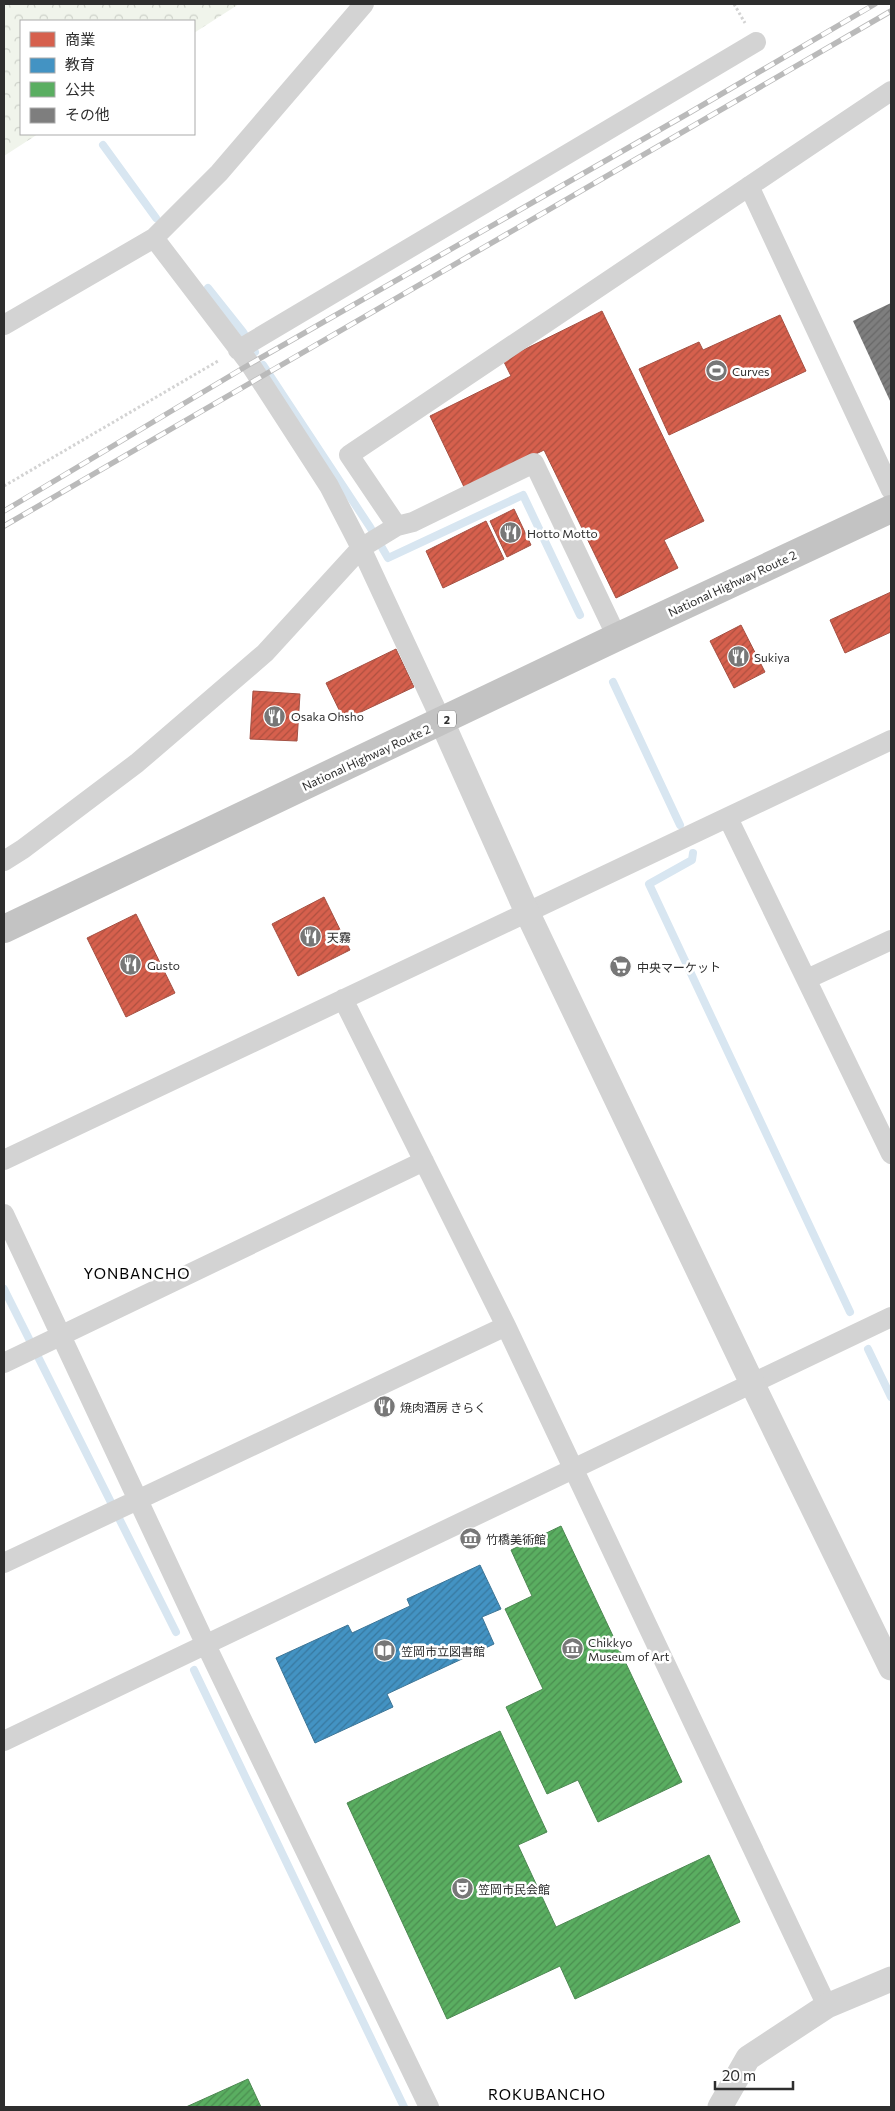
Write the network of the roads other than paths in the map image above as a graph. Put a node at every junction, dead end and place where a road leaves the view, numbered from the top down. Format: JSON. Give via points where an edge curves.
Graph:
{"nodes":[{"id":1,"x":364,"y":4,"type":"edge"},
{"id":2,"x":756,"y":42,"type":"dead end"},
{"id":3,"x":891,"y":91,"type":"edge"},
{"id":4,"x":749,"y":186,"type":"junction"},
{"id":5,"x":154,"y":238,"type":"junction"},
{"id":6,"x":4,"y":325,"type":"edge"},
{"id":7,"x":247,"y":345,"type":"junction"},
{"id":8,"x":891,"y":490,"type":"edge"},
{"id":9,"x":891,"y":509,"type":"edge"},
{"id":10,"x":378,"y":537,"type":"junction"},
{"id":11,"x":616,"y":637,"type":"junction"},
{"id":12,"x":442,"y":722,"type":"junction"},
{"id":13,"x":891,"y":740,"type":"edge"},
{"id":14,"x":728,"y":818,"type":"junction"},
{"id":15,"x":4,"y":861,"type":"edge"},
{"id":16,"x":527,"y":912,"type":"junction"},
{"id":17,"x":4,"y":929,"type":"edge"},
{"id":18,"x":891,"y":940,"type":"edge"},
{"id":19,"x":807,"y":979,"type":"junction"},
{"id":20,"x":342,"y":999,"type":"junction"},
{"id":21,"x":889,"y":1144,"type":"edge"},
{"id":22,"x":4,"y":1160,"type":"edge"},
{"id":23,"x":424,"y":1161,"type":"junction"},
{"id":24,"x":4,"y":1214,"type":"edge"},
{"id":25,"x":891,"y":1317,"type":"edge"},
{"id":26,"x":506,"y":1326,"type":"junction"},
{"id":27,"x":52,"y":1340,"type":"junction"},
{"id":28,"x":12,"y":1359,"type":"edge"},
{"id":29,"x":752,"y":1384,"type":"junction"},
{"id":30,"x":574,"y":1469,"type":"junction"},
{"id":31,"x":123,"y":1506,"type":"junction"},
{"id":32,"x":4,"y":1563,"type":"edge"},
{"id":33,"x":205,"y":1643,"type":"junction"},
{"id":34,"x":891,"y":1668,"type":"edge"},
{"id":35,"x":4,"y":1741,"type":"edge"},
{"id":36,"x":891,"y":1979,"type":"edge"},
{"id":37,"x":827,"y":2006,"type":"junction"},
{"id":38,"x":429,"y":2107,"type":"edge"},
{"id":39,"x":720,"y":2107,"type":"edge"}],
"edges":[{"from":1,"to":5,"type":"street","via":[[219,173]]},
{"from":2,"to":7,"type":"street"},
{"from":3,"to":4,"type":"street"},
{"from":4,"to":8,"type":"street"},
{"from":4,"to":10,"type":"street","via":[[349,455]]},
{"from":5,"to":6,"type":"street"},
{"from":5,"to":7,"type":"street"},
{"from":7,"to":10,"type":"street","via":[[250,364],[329,486]]},
{"from":9,"to":11,"type":"highway","name":"National Highway Route 2","number":"2"},
{"from":10,"to":11,"type":"street","via":[[534,463]]},
{"from":10,"to":12,"type":"street"},
{"from":10,"to":15,"type":"street","via":[[265,653],[137,762]]},
{"from":11,"to":12,"type":"highway","name":"National Highway Route 2","number":"2"},
{"from":12,"to":16,"type":"street"},
{"from":12,"to":17,"type":"highway","name":"National Highway Route 2","number":"2"},
{"from":13,"to":14,"type":"street"},
{"from":14,"to":16,"type":"street"},
{"from":14,"to":19,"type":"street"},
{"from":16,"to":20,"type":"street"},
{"from":16,"to":29,"type":"street"},
{"from":18,"to":19,"type":"street"},
{"from":19,"to":21,"type":"street"},
{"from":20,"to":22,"type":"street"},
{"from":20,"to":23,"type":"street"},
{"from":23,"to":26,"type":"street"},
{"from":23,"to":27,"type":"street"},
{"from":24,"to":27,"type":"street"},
{"from":25,"to":29,"type":"street"},
{"from":26,"to":30,"type":"street"},
{"from":26,"to":31,"type":"street"},
{"from":27,"to":28,"type":"street"},
{"from":27,"to":31,"type":"street"},
{"from":29,"to":30,"type":"street"},
{"from":29,"to":34,"type":"street"},
{"from":30,"to":33,"type":"street"},
{"from":30,"to":37,"type":"street"},
{"from":31,"to":32,"type":"street"},
{"from":31,"to":33,"type":"street"},
{"from":33,"to":35,"type":"street"},
{"from":33,"to":38,"type":"street"},
{"from":36,"to":37,"type":"street"},
{"from":37,"to":39,"type":"street","via":[[748,2058]]}]}
